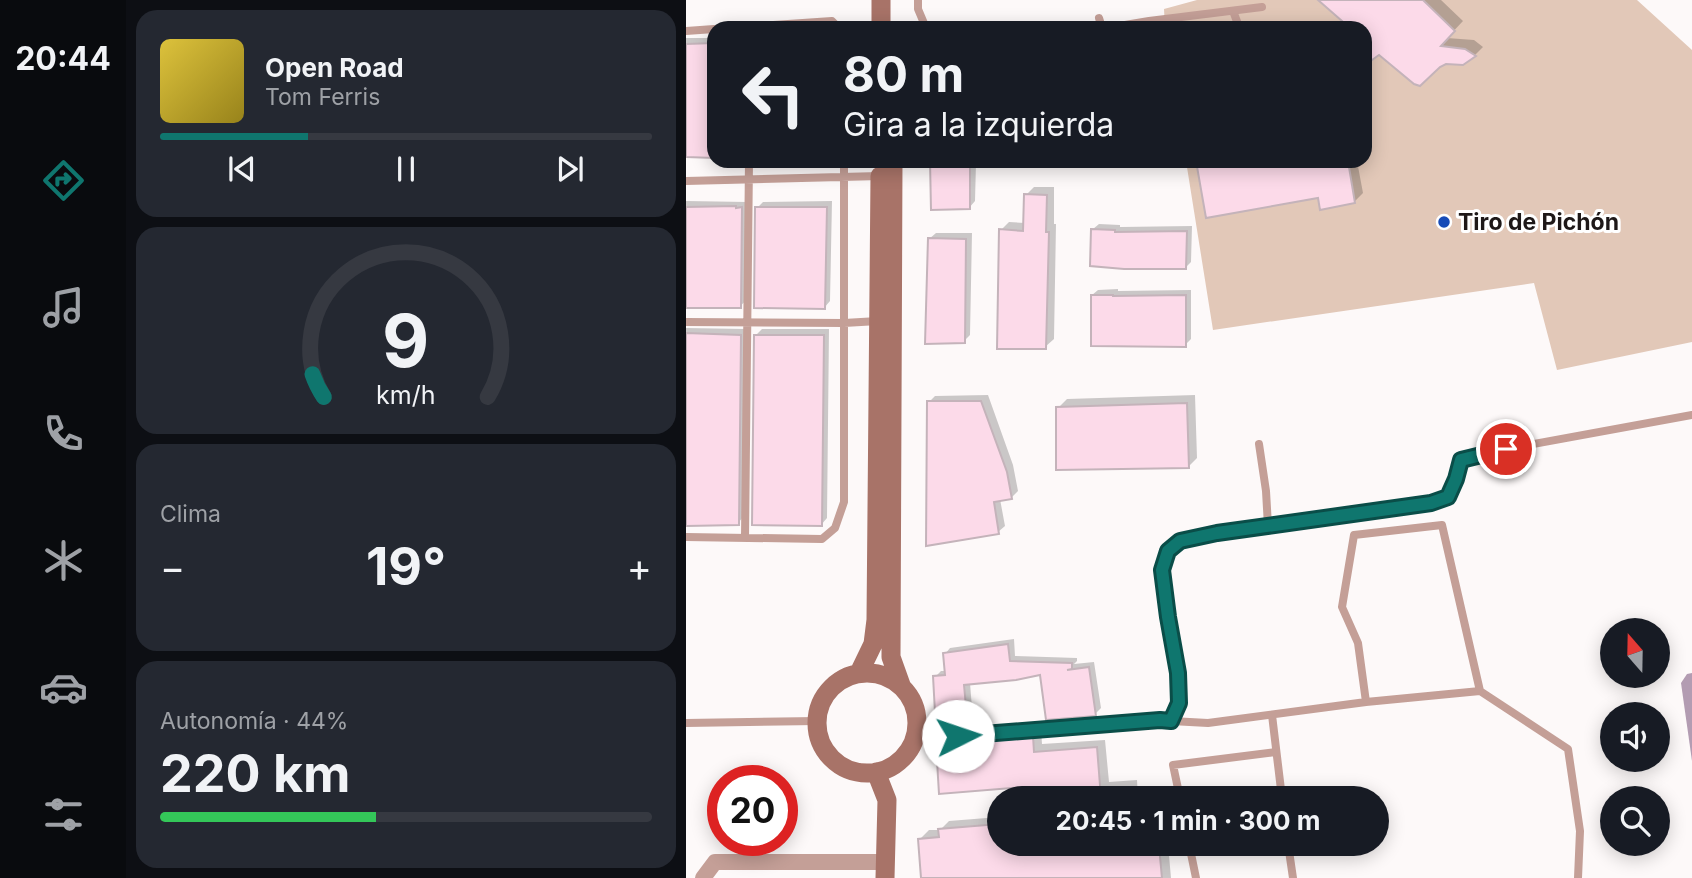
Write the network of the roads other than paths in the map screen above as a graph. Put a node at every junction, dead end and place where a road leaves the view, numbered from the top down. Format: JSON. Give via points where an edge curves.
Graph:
{"nodes":[{"id":1,"x":881,"y":0,"type":"edge"},
{"id":2,"x":894,"y":0,"type":"edge"},
{"id":3,"x":918,"y":0,"type":"edge"},
{"id":4,"x":1262,"y":7,"type":"dead end"},
{"id":5,"x":1233,"y":11,"type":"junction"},
{"id":6,"x":1099,"y":18,"type":"dead end"},
{"id":7,"x":881,"y":21,"type":"edge"},
{"id":8,"x":894,"y":21,"type":"edge"},
{"id":9,"x":923,"y":21,"type":"edge"},
{"id":10,"x":1101,"y":21,"type":"edge"},
{"id":11,"x":1149,"y":21,"type":"edge"},
{"id":12,"x":1237,"y":21,"type":"edge"},
{"id":13,"x":707,"y":30,"type":"edge"},
{"id":14,"x":686,"y":31,"type":"edge"},
{"id":15,"x":749,"y":168,"type":"edge"},
{"id":16,"x":844,"y":168,"type":"edge"},
{"id":17,"x":893,"y":168,"type":"edge"},
{"id":18,"x":880,"y":169,"type":"edge"},
{"id":19,"x":844,"y":177,"type":"junction"},
{"id":20,"x":749,"y":179,"type":"junction"},
{"id":21,"x":686,"y":181,"type":"edge"},
{"id":22,"x":878,"y":321,"type":"junction"},
{"id":23,"x":686,"y":322,"type":"edge"},
{"id":24,"x":748,"y":322,"type":"junction"},
{"id":25,"x":844,"y":323,"type":"junction"},
{"id":26,"x":1692,"y":415,"type":"edge"},
{"id":27,"x":1259,"y":444,"type":"dead end"},
{"id":28,"x":1268,"y":526,"type":"junction"},
{"id":29,"x":686,"y":537,"type":"edge"},
{"id":30,"x":745,"y":538,"type":"junction"},
{"id":31,"x":859,"y":673,"type":"junction"},
{"id":32,"x":901,"y":685,"type":"junction"},
{"id":33,"x":1480,"y":691,"type":"junction"},
{"id":34,"x":1366,"y":702,"type":"junction"},
{"id":35,"x":1272,"y":715,"type":"junction"},
{"id":36,"x":817,"y":721,"type":"junction"},
{"id":37,"x":1171,"y":721,"type":"junction"},
{"id":38,"x":686,"y":723,"type":"edge"},
{"id":39,"x":915,"y":739,"type":"junction"},
{"id":40,"x":1276,"y":752,"type":"junction"},
{"id":41,"x":876,"y":772,"type":"junction"},
{"id":42,"x":1177,"y":786,"type":"edge"},
{"id":43,"x":1280,"y":786,"type":"edge"},
{"id":44,"x":1191,"y":856,"type":"edge"},
{"id":45,"x":1290,"y":856,"type":"edge"},
{"id":46,"x":885,"y":870,"type":"edge"},
{"id":47,"x":703,"y":878,"type":"edge"},
{"id":48,"x":1196,"y":878,"type":"edge"},
{"id":49,"x":1293,"y":878,"type":"edge"},
{"id":50,"x":1578,"y":878,"type":"edge"}],
"edges":[{"from":1,"to":7,"type":"main road"},
{"from":2,"to":8,"type":"main road"},
{"from":3,"to":9,"type":"lane"},
{"from":4,"to":5,"type":"lane"},
{"from":5,"to":11,"type":"lane"},
{"from":5,"to":12,"type":"lane"},
{"from":6,"to":10,"type":"lane"},
{"from":13,"to":14,"type":"lane"},
{"from":15,"to":20,"type":"lane"},
{"from":16,"to":19,"type":"lane"},
{"from":17,"to":32,"type":"main road","via":[[891,657]]},
{"from":18,"to":19,"type":"lane"},
{"from":18,"to":22,"type":"main road"},
{"from":19,"to":20,"type":"lane"},
{"from":19,"to":25,"type":"lane"},
{"from":20,"to":21,"type":"lane"},
{"from":20,"to":24,"type":"lane"},
{"from":22,"to":25,"type":"lane"},
{"from":22,"to":31,"type":"main road","via":[[876,620],[873,644]]},
{"from":23,"to":24,"type":"lane"},
{"from":24,"to":25,"type":"lane"},
{"from":24,"to":30,"type":"lane"},
{"from":25,"to":30,"type":"lane","via":[[844,502],[835,528],[822,539]]},
{"from":26,"to":28,"type":"lane","via":[[1461,460],[1448,497],[1431,503]]},
{"from":27,"to":28,"type":"lane"},
{"from":28,"to":37,"type":"lane","via":[[1180,541],[1168,551],[1162,570],[1179,693]]},
{"from":29,"to":30,"type":"lane"},
{"from":31,"to":32,"type":"main road","via":[[882,674]]},
{"from":31,"to":36,"type":"main road","via":[[828,692]]},
{"from":32,"to":39,"type":"main road","via":[[916,709]]},
{"from":33,"to":34,"type":"lane"},
{"from":33,"to":34,"type":"lane","via":[[1442,526],[1430,527],[1354,535],[1342,607],[1358,643]]},
{"from":33,"to":50,"type":"lane","via":[[1568,749],[1580,831]]},
{"from":34,"to":35,"type":"lane"},
{"from":35,"to":37,"type":"lane","via":[[1208,723]]},
{"from":35,"to":40,"type":"lane"},
{"from":36,"to":38,"type":"lane"},
{"from":36,"to":41,"type":"main road","via":[[826,751],[838,764]]},
{"from":37,"to":39,"type":"lane"},
{"from":39,"to":41,"type":"main road","via":[[900,760]]},
{"from":40,"to":42,"type":"lane","via":[[1173,765]]},
{"from":40,"to":43,"type":"lane"},
{"from":41,"to":46,"type":"main road","via":[[887,800]]},
{"from":44,"to":48,"type":"lane"},
{"from":45,"to":49,"type":"lane"},
{"from":46,"to":47,"type":"street","via":[[715,862]]}]}
